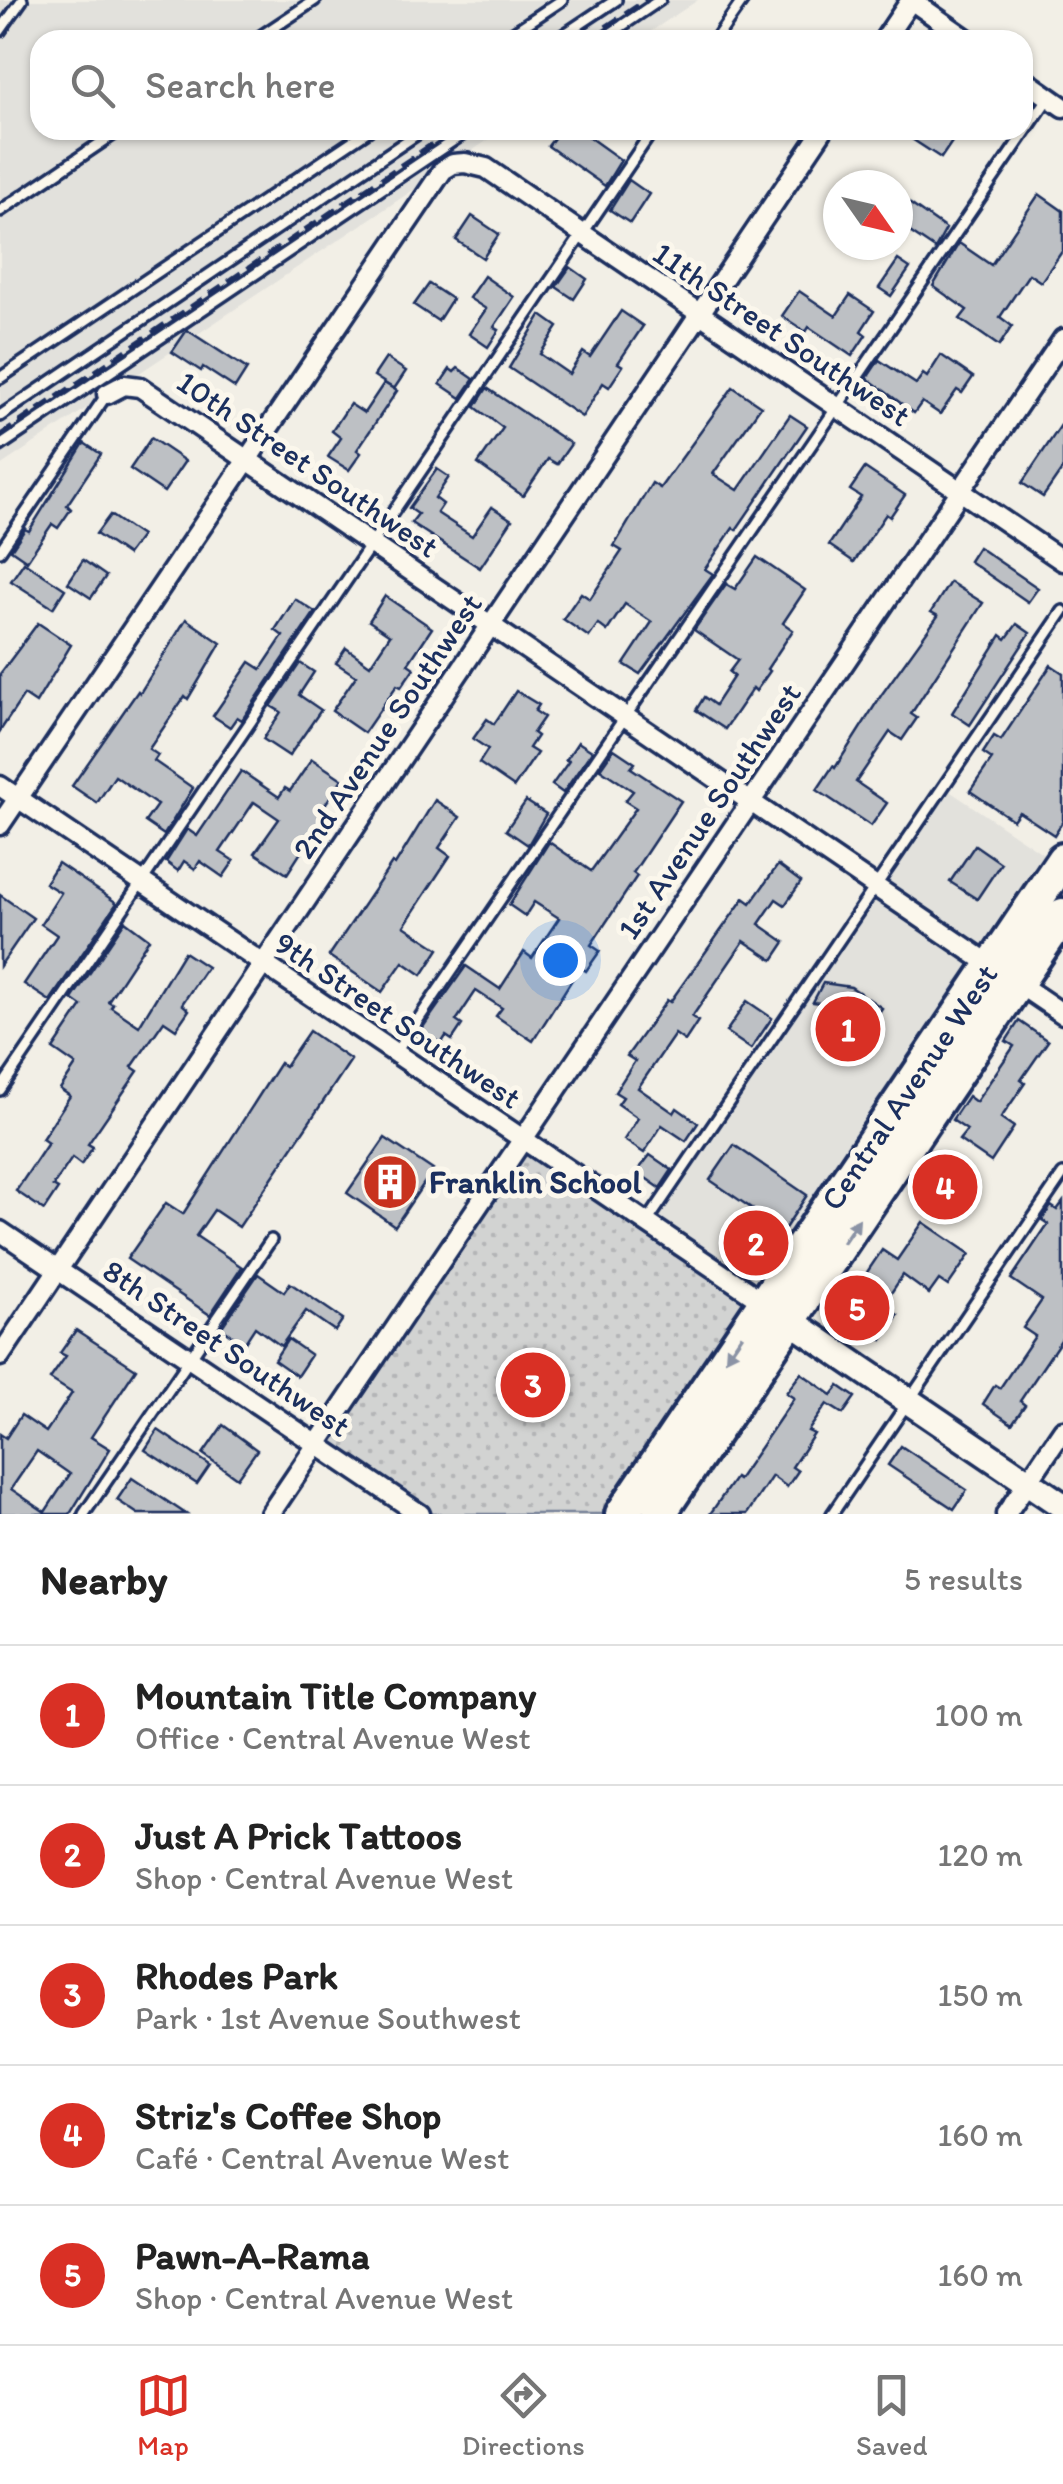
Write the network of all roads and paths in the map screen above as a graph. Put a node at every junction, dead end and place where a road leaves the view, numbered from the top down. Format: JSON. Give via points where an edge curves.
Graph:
{"nodes":[{"id":1,"x":22,"y":0,"type":"edge"},
{"id":2,"x":315,"y":0,"type":"edge"},
{"id":3,"x":562,"y":0,"type":"edge"},
{"id":4,"x":616,"y":0,"type":"edge"},
{"id":5,"x":660,"y":0,"type":"edge"},
{"id":6,"x":743,"y":0,"type":"edge"},
{"id":7,"x":911,"y":0,"type":"edge"},
{"id":8,"x":269,"y":30,"type":"edge"},
{"id":9,"x":517,"y":30,"type":"edge"},
{"id":10,"x":571,"y":30,"type":"edge"},
{"id":11,"x":616,"y":30,"type":"edge"},
{"id":12,"x":722,"y":30,"type":"edge"},
{"id":13,"x":891,"y":30,"type":"edge"},
{"id":14,"x":954,"y":30,"type":"edge"},
{"id":15,"x":0,"y":32,"type":"edge"},
{"id":16,"x":1033,"y":86,"type":"edge"},
{"id":17,"x":1056,"y":102,"type":"edge"},
{"id":18,"x":1033,"y":134,"type":"edge"},
{"id":19,"x":105,"y":140,"type":"edge"},
{"id":20,"x":353,"y":140,"type":"edge"},
{"id":21,"x":408,"y":140,"type":"edge"},
{"id":22,"x":453,"y":140,"type":"edge"},
{"id":23,"x":646,"y":140,"type":"edge"},
{"id":24,"x":816,"y":140,"type":"edge"},
{"id":25,"x":1028,"y":140,"type":"edge"},
{"id":26,"x":0,"y":211,"type":"edge"},
{"id":27,"x":582,"y":234,"type":"junction"},
{"id":28,"x":700,"y":314,"type":"junction"},
{"id":29,"x":1063,"y":339,"type":"edge"},
{"id":30,"x":0,"y":378,"type":"edge"},
{"id":31,"x":107,"y":394,"type":"joint"},
{"id":32,"x":836,"y":406,"type":"junction"},
{"id":33,"x":0,"y":416,"type":"edge"},
{"id":34,"x":0,"y":446,"type":"edge"},
{"id":35,"x":247,"y":460,"type":"junction"},
{"id":36,"x":960,"y":491,"type":"junction"},
{"id":37,"x":372,"y":545,"type":"junction"},
{"id":38,"x":0,"y":551,"type":"edge"},
{"id":39,"x":1063,"y":561,"type":"edge"},
{"id":40,"x":1063,"y":610,"type":"edge"},
{"id":41,"x":491,"y":626,"type":"junction"},
{"id":42,"x":626,"y":718,"type":"junction"},
{"id":43,"x":0,"y":786,"type":"edge"},
{"id":44,"x":18,"y":798,"type":"junction"},
{"id":45,"x":751,"y":802,"type":"junction"},
{"id":46,"x":0,"y":825,"type":"edge"},
{"id":47,"x":1063,"y":860,"type":"edge"},
{"id":48,"x":142,"y":882,"type":"junction"},
{"id":49,"x":874,"y":886,"type":"junction"},
{"id":50,"x":1063,"y":914,"type":"edge"},
{"id":51,"x":263,"y":964,"type":"junction"},
{"id":52,"x":1004,"y":975,"type":"junction"},
{"id":53,"x":1063,"y":1014,"type":"edge"},
{"id":54,"x":395,"y":1054,"type":"junction"},
{"id":55,"x":0,"y":1090,"type":"edge"},
{"id":56,"x":523,"y":1141,"type":"junction"},
{"id":57,"x":1063,"y":1174,"type":"edge"},
{"id":58,"x":646,"y":1222,"type":"junction"},
{"id":59,"x":0,"y":1231,"type":"edge"},
{"id":60,"x":271,"y":1240,"type":"dead end"},
{"id":61,"x":58,"y":1270,"type":"junction"},
{"id":62,"x":777,"y":1312,"type":"junction"},
{"id":63,"x":0,"y":1356,"type":"edge"},
{"id":64,"x":190,"y":1359,"type":"junction"},
{"id":65,"x":909,"y":1402,"type":"junction"},
{"id":66,"x":1063,"y":1430,"type":"edge"},
{"id":67,"x":317,"y":1445,"type":"junction"},
{"id":68,"x":1028,"y":1482,"type":"junction"},
{"id":69,"x":1063,"y":1506,"type":"edge"},
{"id":70,"x":84,"y":1514,"type":"edge"},
{"id":71,"x":270,"y":1514,"type":"edge"},
{"id":72,"x":420,"y":1514,"type":"edge"},
{"id":73,"x":622,"y":1514,"type":"edge"},
{"id":74,"x":659,"y":1514,"type":"edge"},
{"id":75,"x":832,"y":1514,"type":"edge"},
{"id":76,"x":1006,"y":1514,"type":"edge"}],
"edges":[{"from":1,"to":15,"type":"lane"},
{"from":2,"to":8,"type":"lane"},
{"from":3,"to":9,"type":"lane"},
{"from":4,"to":10,"type":"lane"},
{"from":5,"to":11,"type":"lane"},
{"from":6,"to":12,"type":"lane"},
{"from":7,"to":13,"type":"street"},
{"from":7,"to":14,"type":"street"},
{"from":16,"to":17,"type":"street"},
{"from":17,"to":18,"type":"lane"},
{"from":19,"to":26,"type":"lane"},
{"from":20,"to":30,"type":"lane"},
{"from":21,"to":33,"type":"lane"},
{"from":22,"to":34,"type":"lane"},
{"from":23,"to":27,"type":"lane"},
{"from":24,"to":28,"type":"street","name":"2nd Avenue Southwest"},
{"from":25,"to":32,"type":"lane"},
{"from":27,"to":28,"type":"street","name":"11th Street Southwest"},
{"from":27,"to":35,"type":"street","name":"11th Street Southwest","via":[[486,168],[465,163],[443,170]]},
{"from":27,"to":37,"type":"lane"},
{"from":28,"to":32,"type":"street","name":"11th Street Southwest"},
{"from":28,"to":41,"type":"street","name":"2nd Avenue Southwest"},
{"from":29,"to":36,"type":"street","name":"1st Avenue Southwest"},
{"from":31,"to":35,"type":"street","name":"10th Street Southwest","via":[[124,385],[140,387]]},
{"from":31,"to":38,"type":"lane"},
{"from":32,"to":36,"type":"street","name":"11th Street Southwest"},
{"from":32,"to":42,"type":"lane"},
{"from":35,"to":37,"type":"street","name":"10th Street Southwest"},
{"from":35,"to":44,"type":"street"},
{"from":36,"to":39,"type":"street","name":"11th Street Southwest"},
{"from":36,"to":45,"type":"street","name":"1st Avenue Southwest"},
{"from":37,"to":41,"type":"street","name":"10th Street Southwest"},
{"from":37,"to":48,"type":"lane"},
{"from":40,"to":49,"type":"lane"},
{"from":41,"to":42,"type":"street","name":"10th Street Southwest"},
{"from":41,"to":51,"type":"street","name":"2nd Avenue Southwest"},
{"from":42,"to":45,"type":"street","name":"10th Street Southwest"},
{"from":42,"to":54,"type":"lane"},
{"from":43,"to":44,"type":"street","name":"9th Street Southwest"},
{"from":44,"to":46,"type":"street"},
{"from":44,"to":48,"type":"street","name":"9th Street Southwest"},
{"from":45,"to":49,"type":"street","name":"10th Street Southwest"},
{"from":45,"to":56,"type":"street","name":"1st Avenue Southwest"},
{"from":47,"to":52,"type":"highway","name":"Central Avenue West"},
{"from":48,"to":51,"type":"street","name":"9th Street Southwest"},
{"from":48,"to":55,"type":"lane"},
{"from":49,"to":52,"type":"street","name":"10th Street Southwest"},
{"from":49,"to":58,"type":"lane"},
{"from":50,"to":52,"type":"highway","name":"Central Avenue West"},
{"from":51,"to":54,"type":"street","name":"9th Street Southwest"},
{"from":51,"to":61,"type":"street","name":"2nd Avenue Southwest"},
{"from":52,"to":53,"type":"street","name":"10th Street Southwest"},
{"from":52,"to":62,"type":"highway","name":"Central Avenue West"},
{"from":54,"to":56,"type":"street","name":"9th Street Southwest"},
{"from":56,"to":58,"type":"street","name":"9th Street Southwest"},
{"from":56,"to":67,"type":"street","name":"1st Avenue Southwest"},
{"from":57,"to":65,"type":"lane"},
{"from":58,"to":62,"type":"street","name":"9th Street Southwest"},
{"from":59,"to":61,"type":"street","name":"8th Street Southwest"},
{"from":60,"to":64,"type":"lane"},
{"from":61,"to":63,"type":"street","name":"2nd Avenue Southwest"},
{"from":61,"to":64,"type":"street","name":"8th Street Southwest"},
{"from":62,"to":65,"type":"street"},
{"from":62,"to":73,"type":"highway","name":"Central Avenue West","one_way":true},
{"from":62,"to":74,"type":"highway","name":"Central Avenue West"},
{"from":64,"to":67,"type":"street","name":"8th Street Southwest"},
{"from":64,"to":70,"type":"lane"},
{"from":65,"to":68,"type":"street"},
{"from":65,"to":75,"type":"lane"},
{"from":66,"to":68,"type":"street"},
{"from":67,"to":71,"type":"street","name":"1st Avenue Southwest"},
{"from":67,"to":72,"type":"street","name":"8th Street Southwest"},
{"from":68,"to":69,"type":"street"},
{"from":68,"to":76,"type":"street"}]}
